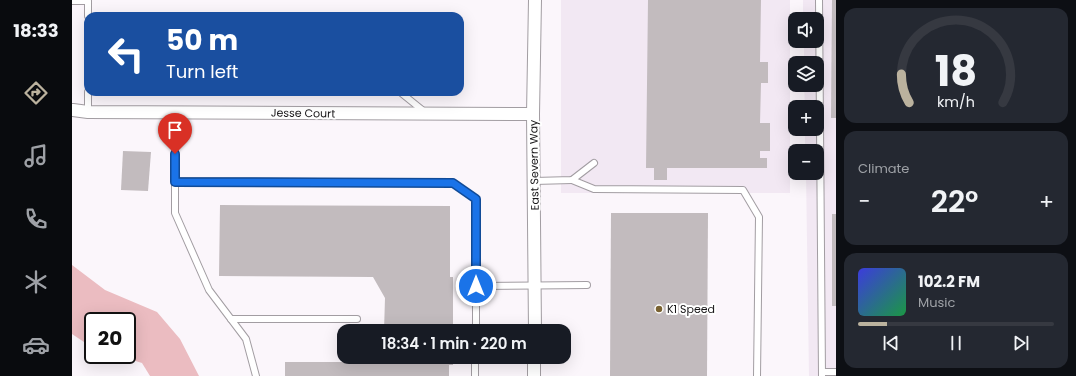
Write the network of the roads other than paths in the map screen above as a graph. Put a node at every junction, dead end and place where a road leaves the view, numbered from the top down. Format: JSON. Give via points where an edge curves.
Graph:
{"nodes":[{"id":1,"x":535,"y":0,"type":"edge"},
{"id":2,"x":819,"y":0,"type":"edge"},
{"id":3,"x":72,"y":1,"type":"edge"},
{"id":4,"x":88,"y":12,"type":"edge"},
{"id":5,"x":88,"y":96,"type":"edge"},
{"id":6,"x":405,"y":96,"type":"edge"},
{"id":7,"x":72,"y":110,"type":"edge"},
{"id":8,"x":88,"y":112,"type":"junction"},
{"id":9,"x":175,"y":112,"type":"junction"},
{"id":10,"x":428,"y":114,"type":"junction"},
{"id":11,"x":533,"y":114,"type":"junction"},
{"id":12,"x":594,"y":163,"type":"dead end"},
{"id":13,"x":572,"y":180,"type":"junction"},
{"id":14,"x":534,"y":181,"type":"junction"},
{"id":15,"x":175,"y":182,"type":"junction"},
{"id":16,"x":587,"y":285,"type":"dead end"},
{"id":17,"x":476,"y":286,"type":"junction"},
{"id":18,"x":535,"y":286,"type":"junction"},
{"id":19,"x":231,"y":319,"type":"junction"},
{"id":20,"x":357,"y":319,"type":"dead end"},
{"id":21,"x":476,"y":324,"type":"edge"},
{"id":22,"x":535,"y":324,"type":"edge"},
{"id":23,"x":475,"y":364,"type":"edge"},
{"id":24,"x":534,"y":364,"type":"edge"},
{"id":25,"x":836,"y":372,"type":"edge"},
{"id":26,"x":822,"y":374,"type":"edge"},
{"id":27,"x":256,"y":376,"type":"edge"},
{"id":28,"x":475,"y":376,"type":"edge"},
{"id":29,"x":534,"y":376,"type":"edge"},
{"id":30,"x":757,"y":376,"type":"edge"}],
"edges":[{"from":1,"to":11,"type":"street","name":"East Severn Way"},
{"from":2,"to":26,"type":"lane"},
{"from":3,"to":4,"type":"lane","via":[[88,1]]},
{"from":5,"to":8,"type":"lane"},
{"from":6,"to":10,"type":"lane"},
{"from":7,"to":8,"type":"street","name":"Jesse Court"},
{"from":8,"to":9,"type":"street","name":"Jesse Court"},
{"from":9,"to":10,"type":"street","name":"Jesse Court"},
{"from":9,"to":15,"type":"lane"},
{"from":10,"to":11,"type":"street","name":"Jesse Court"},
{"from":11,"to":14,"type":"street","name":"East Severn Way"},
{"from":12,"to":13,"type":"lane"},
{"from":13,"to":14,"type":"lane"},
{"from":13,"to":30,"type":"lane","via":[[594,189],[743,190],[759,217]]},
{"from":14,"to":18,"type":"street","name":"East Severn Way"},
{"from":15,"to":17,"type":"lane","via":[[453,183],[476,199]]},
{"from":15,"to":19,"type":"lane","via":[[175,213],[209,290]]},
{"from":16,"to":18,"type":"lane"},
{"from":17,"to":18,"type":"lane"},
{"from":17,"to":21,"type":"lane"},
{"from":18,"to":22,"type":"street","name":"East Severn Way"},
{"from":19,"to":20,"type":"lane"},
{"from":19,"to":27,"type":"lane","via":[[246,339]]},
{"from":23,"to":28,"type":"lane"},
{"from":24,"to":29,"type":"street"},
{"from":25,"to":26,"type":"lane"}]}
